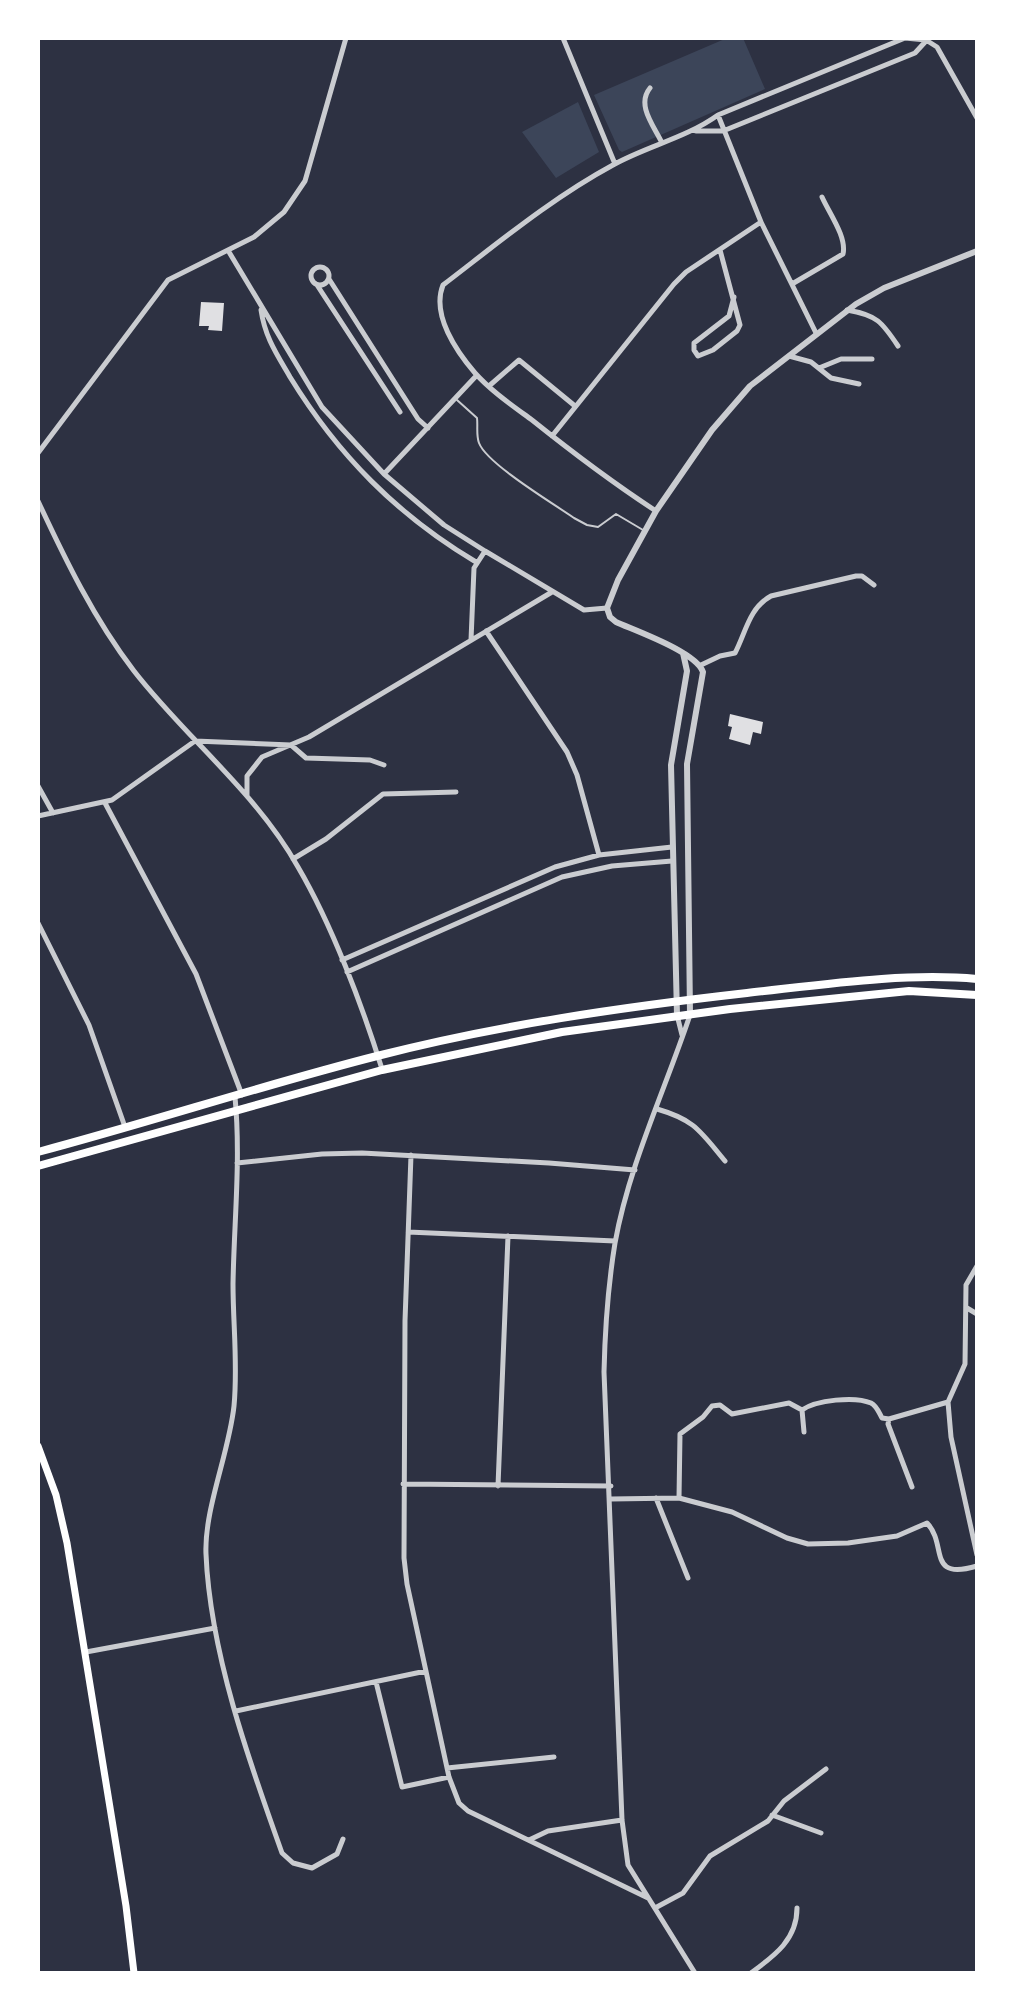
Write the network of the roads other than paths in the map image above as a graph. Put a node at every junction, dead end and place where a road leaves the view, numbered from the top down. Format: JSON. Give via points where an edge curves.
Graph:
{"nodes":[{"id":1,"x":346,"y":38,"type":"edge"},
{"id":2,"x":563,"y":38,"type":"edge"},
{"id":3,"x":926,"y":40,"type":"junction"},
{"id":4,"x":650,"y":88,"type":"dead end"},
{"id":5,"x":718,"y":115,"type":"junction"},
{"id":6,"x":977,"y":118,"type":"edge"},
{"id":7,"x":696,"y":131,"type":"junction"},
{"id":8,"x":723,"y":131,"type":"junction"},
{"id":9,"x":662,"y":143,"type":"junction"},
{"id":10,"x":615,"y":164,"type":"junction"},
{"id":11,"x":822,"y":197,"type":"dead end"},
{"id":12,"x":761,"y":222,"type":"junction"},
{"id":13,"x":720,"y":250,"type":"junction"},
{"id":14,"x":977,"y":251,"type":"edge"},
{"id":15,"x":229,"y":252,"type":"junction"},
{"id":16,"x":329,"y":279,"type":"junction"},
{"id":17,"x":792,"y":284,"type":"junction"},
{"id":18,"x":317,"y":285,"type":"junction"},
{"id":19,"x":734,"y":297,"type":"junction"},
{"id":20,"x":260,"y":305,"type":"junction"},
{"id":21,"x":847,"y":310,"type":"junction"},
{"id":22,"x":816,"y":333,"type":"junction"},
{"id":23,"x":898,"y":346,"type":"dead end"},
{"id":24,"x":788,"y":356,"type":"junction"},
{"id":25,"x":872,"y":359,"type":"dead end"},
{"id":26,"x":819,"y":368,"type":"junction"},
{"id":27,"x":477,"y":375,"type":"junction"},
{"id":28,"x":859,"y":384,"type":"dead end"},
{"id":29,"x":489,"y":386,"type":"junction"},
{"id":30,"x":456,"y":399,"type":"junction"},
{"id":31,"x":575,"y":406,"type":"junction"},
{"id":32,"x":400,"y":412,"type":"dead end"},
{"id":33,"x":428,"y":428,"type":"junction"},
{"id":34,"x":552,"y":436,"type":"junction"},
{"id":35,"x":38,"y":453,"type":"edge"},
{"id":36,"x":384,"y":474,"type":"junction"},
{"id":37,"x":38,"y":501,"type":"edge"},
{"id":38,"x":656,"y":511,"type":"junction"},
{"id":39,"x":644,"y":530,"type":"junction"},
{"id":40,"x":485,"y":551,"type":"junction"},
{"id":41,"x":476,"y":562,"type":"junction"},
{"id":42,"x":874,"y":585,"type":"dead end"},
{"id":43,"x":552,"y":592,"type":"junction"},
{"id":44,"x":607,"y":608,"type":"junction"},
{"id":45,"x":486,"y":631,"type":"junction"},
{"id":46,"x":471,"y":640,"type":"junction"},
{"id":47,"x":683,"y":653,"type":"junction"},
{"id":48,"x":701,"y":665,"type":"junction"},
{"id":49,"x":195,"y":741,"type":"junction"},
{"id":50,"x":291,"y":745,"type":"junction"},
{"id":51,"x":384,"y":765,"type":"dead end"},
{"id":52,"x":38,"y":786,"type":"edge"},
{"id":53,"x":456,"y":792,"type":"dead end"},
{"id":54,"x":247,"y":796,"type":"junction"},
{"id":55,"x":105,"y":803,"type":"junction"},
{"id":56,"x":53,"y":813,"type":"junction"},
{"id":57,"x":38,"y":816,"type":"edge"},
{"id":58,"x":672,"y":847,"type":"junction"},
{"id":59,"x":599,"y":855,"type":"junction"},
{"id":60,"x":293,"y":859,"type":"junction"},
{"id":61,"x":672,"y":861,"type":"junction"},
{"id":62,"x":38,"y":923,"type":"edge"},
{"id":63,"x":342,"y":960,"type":"junction"},
{"id":64,"x":347,"y":972,"type":"junction"},
{"id":65,"x":977,"y":979,"type":"edge"},
{"id":66,"x":977,"y":995,"type":"edge"},
{"id":67,"x":690,"y":1000,"type":"junction"},
{"id":68,"x":677,"y":1001,"type":"junction"},
{"id":69,"x":690,"y":1014,"type":"junction"},
{"id":70,"x":677,"y":1015,"type":"junction"},
{"id":71,"x":682,"y":1036,"type":"junction"},
{"id":72,"x":378,"y":1056,"type":"junction"},
{"id":73,"x":382,"y":1070,"type":"junction"},
{"id":74,"x":238,"y":1096,"type":"junction"},
{"id":75,"x":657,"y":1109,"type":"junction"},
{"id":76,"x":236,"y":1111,"type":"junction"},
{"id":77,"x":125,"y":1128,"type":"junction"},
{"id":78,"x":38,"y":1152,"type":"edge"},
{"id":79,"x":411,"y":1155,"type":"junction"},
{"id":80,"x":725,"y":1161,"type":"dead end"},
{"id":81,"x":237,"y":1163,"type":"junction"},
{"id":82,"x":38,"y":1166,"type":"edge"},
{"id":83,"x":635,"y":1170,"type":"junction"},
{"id":84,"x":408,"y":1232,"type":"junction"},
{"id":85,"x":508,"y":1236,"type":"junction"},
{"id":86,"x":615,"y":1241,"type":"junction"},
{"id":87,"x":977,"y":1266,"type":"edge"},
{"id":88,"x":967,"y":1308,"type":"junction"},
{"id":89,"x":977,"y":1314,"type":"edge"},
{"id":90,"x":948,"y":1402,"type":"junction"},
{"id":91,"x":802,"y":1410,"type":"junction"},
{"id":92,"x":889,"y":1419,"type":"junction"},
{"id":93,"x":804,"y":1432,"type":"dead end"},
{"id":94,"x":38,"y":1446,"type":"edge"},
{"id":95,"x":403,"y":1484,"type":"junction"},
{"id":96,"x":498,"y":1486,"type":"junction"},
{"id":97,"x":611,"y":1486,"type":"junction"},
{"id":98,"x":912,"y":1487,"type":"dead end"},
{"id":99,"x":656,"y":1498,"type":"junction"},
{"id":100,"x":679,"y":1498,"type":"junction"},
{"id":101,"x":611,"y":1499,"type":"junction"},
{"id":102,"x":977,"y":1555,"type":"edge"},
{"id":103,"x":977,"y":1566,"type":"edge"},
{"id":104,"x":688,"y":1578,"type":"dead end"},
{"id":105,"x":215,"y":1628,"type":"junction"},
{"id":106,"x":86,"y":1652,"type":"junction"},
{"id":107,"x":426,"y":1671,"type":"junction"},
{"id":108,"x":376,"y":1682,"type":"junction"},
{"id":109,"x":236,"y":1711,"type":"junction"},
{"id":110,"x":554,"y":1757,"type":"dead end"},
{"id":111,"x":447,"y":1768,"type":"junction"},
{"id":112,"x":826,"y":1769,"type":"dead end"},
{"id":113,"x":449,"y":1777,"type":"junction"},
{"id":114,"x":772,"y":1815,"type":"junction"},
{"id":115,"x":622,"y":1820,"type":"junction"},
{"id":116,"x":821,"y":1833,"type":"dead end"},
{"id":117,"x":343,"y":1839,"type":"dead end"},
{"id":118,"x":528,"y":1840,"type":"junction"},
{"id":119,"x":650,"y":1899,"type":"junction"},
{"id":120,"x":655,"y":1908,"type":"junction"},
{"id":121,"x":797,"y":1908,"type":"dead end"},
{"id":122,"x":134,"y":1973,"type":"edge"},
{"id":123,"x":695,"y":1973,"type":"edge"},
{"id":124,"x":751,"y":1973,"type":"edge"}],
"edges":[{"from":1,"to":15,"type":"street","via":[[301,189],[271,224]]},
{"from":2,"to":10,"type":"street"},
{"from":3,"to":5,"type":"street","via":[[905,38]]},
{"from":3,"to":6,"type":"street","via":[[937,47]]},
{"from":3,"to":8,"type":"street","via":[[915,53]]},
{"from":4,"to":9,"type":"street","via":[[644,103]]},
{"from":5,"to":7,"type":"street"},
{"from":5,"to":8,"type":"street"},
{"from":7,"to":8,"type":"street"},
{"from":7,"to":9,"type":"street"},
{"from":8,"to":12,"type":"street"},
{"from":9,"to":10,"type":"street"},
{"from":10,"to":27,"type":"street","via":[[443,285],[439,300],[450,336]]},
{"from":11,"to":17,"type":"street","via":[[843,254]]},
{"from":12,"to":13,"type":"street"},
{"from":12,"to":17,"type":"street"},
{"from":13,"to":19,"type":"street"},
{"from":13,"to":31,"type":"street","via":[[674,284]]},
{"from":14,"to":21,"type":"street","via":[[884,288]]},
{"from":15,"to":20,"type":"street"},
{"from":15,"to":35,"type":"street","via":[[168,280]]},
{"from":16,"to":18,"type":"street"},
{"from":16,"to":18,"type":"street","via":[[326,269],[316,268],[311,277]]},
{"from":16,"to":33,"type":"street"},
{"from":17,"to":22,"type":"street"},
{"from":18,"to":32,"type":"street"},
{"from":19,"to":19,"type":"street","via":[[739,329],[698,356],[694,343],[727,318]]},
{"from":20,"to":36,"type":"street","via":[[322,407]]},
{"from":20,"to":41,"type":"street","via":[[265,335],[340,449],[393,502]]},
{"from":21,"to":22,"type":"street"},
{"from":21,"to":23,"type":"street","via":[[877,318]]},
{"from":22,"to":24,"type":"street"},
{"from":24,"to":26,"type":"street"},
{"from":24,"to":38,"type":"street","via":[[744,391]]},
{"from":25,"to":26,"type":"street","via":[[841,359]]},
{"from":26,"to":28,"type":"street","via":[[831,378]]},
{"from":27,"to":29,"type":"street"},
{"from":27,"to":30,"type":"street"},
{"from":29,"to":31,"type":"street","via":[[519,360]]},
{"from":29,"to":34,"type":"street"},
{"from":30,"to":33,"type":"street"},
{"from":30,"to":39,"type":"lane","via":[[477,418],[479,443],[502,468],[587,525],[598,527],[616,514]]},
{"from":31,"to":34,"type":"street"},
{"from":33,"to":36,"type":"street"},
{"from":34,"to":38,"type":"street"},
{"from":36,"to":40,"type":"street","via":[[444,525]]},
{"from":37,"to":49,"type":"street","via":[[72,573],[133,670]]},
{"from":38,"to":39,"type":"street"},
{"from":39,"to":44,"type":"street"},
{"from":40,"to":41,"type":"street"},
{"from":40,"to":43,"type":"street"},
{"from":41,"to":46,"type":"street"},
{"from":42,"to":48,"type":"street","via":[[859,575],[771,596],[750,617],[735,653]]},
{"from":43,"to":44,"type":"street","via":[[584,610]]},
{"from":43,"to":45,"type":"street"},
{"from":44,"to":47,"type":"street","via":[[616,622]]},
{"from":45,"to":46,"type":"street"},
{"from":45,"to":59,"type":"street","via":[[567,752]]},
{"from":46,"to":50,"type":"street"},
{"from":47,"to":48,"type":"street"},
{"from":47,"to":58,"type":"street","via":[[687,671],[671,765]]},
{"from":48,"to":67,"type":"street","via":[[687,764]]},
{"from":49,"to":50,"type":"street"},
{"from":49,"to":54,"type":"street"},
{"from":49,"to":55,"type":"street"},
{"from":50,"to":51,"type":"street","via":[[306,758]]},
{"from":50,"to":54,"type":"street","via":[[255,762],[247,776]]},
{"from":52,"to":56,"type":"street"},
{"from":53,"to":60,"type":"street","via":[[383,794]]},
{"from":54,"to":60,"type":"street"},
{"from":55,"to":56,"type":"street"},
{"from":55,"to":74,"type":"street","via":[[196,974]]},
{"from":56,"to":57,"type":"street"},
{"from":58,"to":59,"type":"street"},
{"from":58,"to":61,"type":"street"},
{"from":59,"to":63,"type":"street","via":[[555,867]]},
{"from":60,"to":63,"type":"street"},
{"from":61,"to":64,"type":"street","via":[[562,877]]},
{"from":61,"to":68,"type":"street"},
{"from":62,"to":77,"type":"street","via":[[89,1025]]},
{"from":63,"to":64,"type":"street"},
{"from":64,"to":72,"type":"street"},
{"from":65,"to":67,"type":"main road","via":[[929,977]]},
{"from":66,"to":69,"type":"main road","via":[[909,991]]},
{"from":67,"to":68,"type":"main road"},
{"from":67,"to":69,"type":"street"},
{"from":68,"to":70,"type":"street"},
{"from":68,"to":72,"type":"main road","via":[[551,1020]]},
{"from":69,"to":70,"type":"main road"},
{"from":69,"to":71,"type":"street"},
{"from":70,"to":71,"type":"street"},
{"from":70,"to":73,"type":"main road","via":[[562,1032]]},
{"from":71,"to":75,"type":"street"},
{"from":72,"to":73,"type":"street"},
{"from":72,"to":74,"type":"main road"},
{"from":73,"to":76,"type":"main road"},
{"from":74,"to":76,"type":"street"},
{"from":74,"to":77,"type":"main road"},
{"from":75,"to":80,"type":"street","via":[[693,1124]]},
{"from":75,"to":83,"type":"street"},
{"from":76,"to":81,"type":"street"},
{"from":76,"to":82,"type":"main road"},
{"from":77,"to":78,"type":"main road"},
{"from":79,"to":81,"type":"street","via":[[322,1154]]},
{"from":79,"to":83,"type":"street"},
{"from":79,"to":84,"type":"street"},
{"from":81,"to":105,"type":"street","via":[[234,1405],[206,1542]]},
{"from":83,"to":86,"type":"street"},
{"from":84,"to":85,"type":"street"},
{"from":84,"to":95,"type":"street"},
{"from":85,"to":86,"type":"street"},
{"from":85,"to":96,"type":"street"},
{"from":86,"to":97,"type":"street","via":[[604,1372]]},
{"from":87,"to":88,"type":"street","via":[[966,1285]]},
{"from":88,"to":89,"type":"street"},
{"from":88,"to":90,"type":"street","via":[[965,1364]]},
{"from":90,"to":92,"type":"street"},
{"from":90,"to":102,"type":"street"},
{"from":91,"to":92,"type":"street","via":[[842,1400],[869,1402]]},
{"from":91,"to":93,"type":"street"},
{"from":91,"to":100,"type":"street","via":[[789,1403],[732,1414],[712,1406],[680,1434]]},
{"from":92,"to":98,"type":"street"},
{"from":94,"to":106,"type":"main road","via":[[56,1495]]},
{"from":95,"to":96,"type":"street"},
{"from":95,"to":107,"type":"street","via":[[405,1571]]},
{"from":96,"to":97,"type":"street"},
{"from":97,"to":101,"type":"street"},
{"from":99,"to":100,"type":"street"},
{"from":99,"to":101,"type":"street"},
{"from":99,"to":104,"type":"street"},
{"from":100,"to":103,"type":"street","via":[[732,1512],[808,1544],[875,1540],[927,1523],[942,1564],[963,1570]]},
{"from":101,"to":115,"type":"street"},
{"from":105,"to":106,"type":"street"},
{"from":105,"to":109,"type":"street"},
{"from":106,"to":122,"type":"main road"},
{"from":107,"to":108,"type":"street"},
{"from":107,"to":111,"type":"street"},
{"from":108,"to":109,"type":"street"},
{"from":108,"to":113,"type":"street","via":[[402,1787]]},
{"from":109,"to":117,"type":"street","via":[[282,1853],[293,1863],[312,1868],[337,1854]]},
{"from":110,"to":111,"type":"street"},
{"from":111,"to":113,"type":"street"},
{"from":112,"to":114,"type":"street"},
{"from":113,"to":118,"type":"street","via":[[462,1807]]},
{"from":114,"to":116,"type":"street"},
{"from":114,"to":120,"type":"street","via":[[710,1856],[683,1893]]},
{"from":115,"to":118,"type":"street","via":[[548,1831]]},
{"from":115,"to":119,"type":"street","via":[[628,1865]]},
{"from":118,"to":119,"type":"street"},
{"from":119,"to":120,"type":"street"},
{"from":120,"to":123,"type":"street"},
{"from":121,"to":124,"type":"street","via":[[795,1930],[787,1942]]}]}
